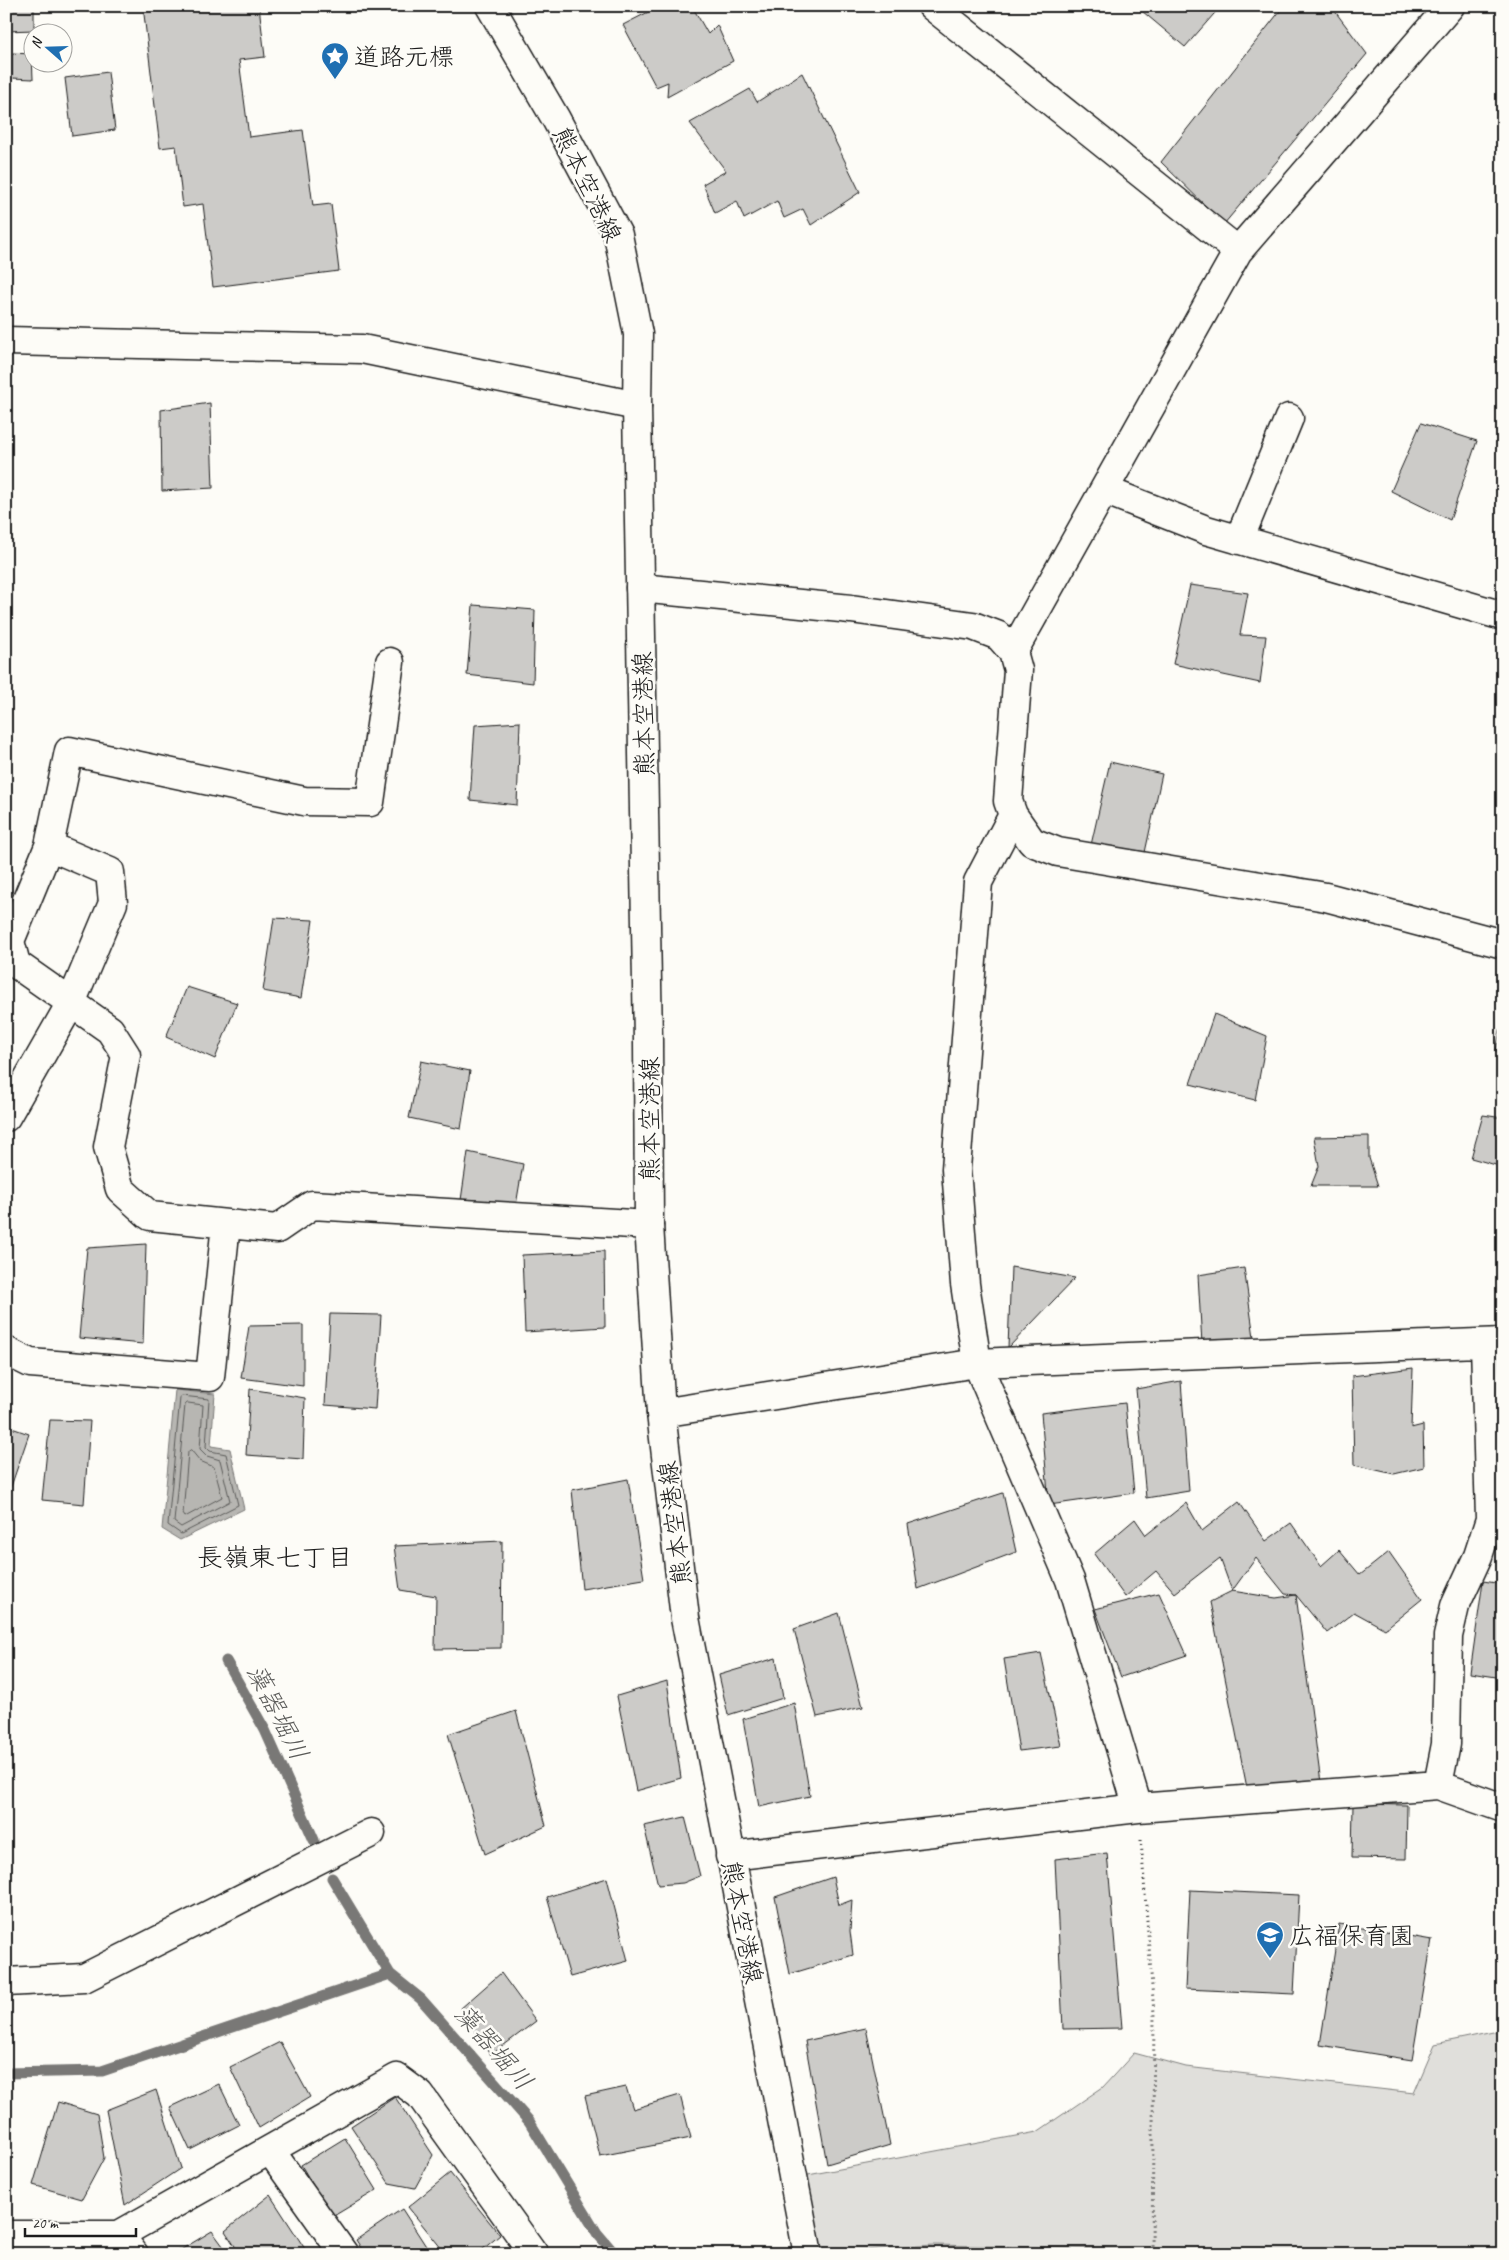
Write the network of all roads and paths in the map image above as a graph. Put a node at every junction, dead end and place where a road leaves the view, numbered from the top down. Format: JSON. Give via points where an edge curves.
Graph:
{"nodes":[{"id":1,"x":490,"y":6,"type":"edge"},
{"id":2,"x":932,"y":6,"type":"edge"},
{"id":3,"x":1440,"y":10,"type":"edge"},
{"id":4,"x":1238,"y":251,"type":"junction"},
{"id":5,"x":6,"y":341,"type":"edge"},
{"id":6,"x":637,"y":406,"type":"junction"},
{"id":7,"x":1289,"y":418,"type":"dead end"},
{"id":8,"x":1104,"y":490,"type":"junction"},
{"id":9,"x":1239,"y":540,"type":"junction"},
{"id":10,"x":640,"y":588,"type":"junction"},
{"id":11,"x":1503,"y":616,"type":"edge"},
{"id":12,"x":1013,"y":652,"type":"junction"},
{"id":13,"x":390,"y":662,"type":"dead end"},
{"id":14,"x":1013,"y":815,"type":"junction"},
{"id":15,"x":49,"y":846,"type":"junction"},
{"id":16,"x":1503,"y":944,"type":"edge"},
{"id":17,"x":71,"y":1002,"type":"junction"},
{"id":18,"x":6,"y":1117,"type":"edge"},
{"id":19,"x":226,"y":1224,"type":"junction"},
{"id":20,"x":650,"y":1225,"type":"junction"},
{"id":21,"x":1494,"y":1343,"type":"edge"},
{"id":22,"x":6,"y":1351,"type":"edge"},
{"id":23,"x":978,"y":1363,"type":"junction"},
{"id":24,"x":661,"y":1414,"type":"junction"},
{"id":25,"x":1496,"y":1478,"type":"edge"},
{"id":26,"x":1438,"y":1785,"type":"junction"},
{"id":27,"x":1138,"y":1808,"type":"junction"},
{"id":28,"x":1503,"y":1808,"type":"edge"},
{"id":29,"x":370,"y":1833,"type":"dead end"},
{"id":30,"x":730,"y":1856,"type":"junction"},
{"id":31,"x":6,"y":1982,"type":"edge"},
{"id":32,"x":270,"y":2150,"type":"junction"},
{"id":33,"x":6,"y":2235,"type":"edge"},
{"id":34,"x":126,"y":2244,"type":"edge"},
{"id":35,"x":344,"y":2254,"type":"edge"},
{"id":36,"x":534,"y":2254,"type":"edge"},
{"id":37,"x":808,"y":2254,"type":"edge"},
{"id":38,"x":1152,"y":2254,"type":"edge"}],
"edges":[{"from":1,"to":6,"type":"street","name":"熊本空港線","via":[[556,118],[618,235],[638,334]]},
{"from":2,"to":4,"type":"street"},
{"from":3,"to":4,"type":"street"},
{"from":4,"to":8,"type":"street"},
{"from":5,"to":6,"type":"street","via":[[362,349]]},
{"from":6,"to":10,"type":"street","name":"熊本空港線"},
{"from":7,"to":9,"type":"street"},
{"from":8,"to":9,"type":"street"},
{"from":8,"to":12,"type":"street"},
{"from":9,"to":11,"type":"street"},
{"from":10,"to":12,"type":"street","via":[[851,609],[973,626],[999,636]]},
{"from":10,"to":20,"type":"street","name":"熊本空港線"},
{"from":12,"to":14,"type":"street","via":[[1018,670],[1008,801]]},
{"from":13,"to":15,"type":"street","via":[[370,802],[304,801],[69,751]]},
{"from":14,"to":16,"type":"street","via":[[1032,842],[1058,852],[1326,897]]},
{"from":14,"to":23,"type":"street","via":[[978,882],[956,1169],[965,1284]]},
{"from":15,"to":17,"type":"street","via":[[10,941],[16,964]]},
{"from":15,"to":17,"type":"street","via":[[110,872],[113,904]]},
{"from":17,"to":18,"type":"street"},
{"from":17,"to":19,"type":"street","via":[[110,1030],[126,1055],[108,1147],[120,1189],[150,1216]]},
{"from":19,"to":20,"type":"street","via":[[277,1229],[312,1205]]},
{"from":19,"to":22,"type":"street","via":[[210,1377],[30,1363]]},
{"from":20,"to":24,"type":"street","name":"熊本空港線"},
{"from":21,"to":23,"type":"street"},
{"from":21,"to":25,"type":"street"},
{"from":23,"to":24,"type":"street"},
{"from":23,"to":27,"type":"street","via":[[1070,1580]]},
{"from":24,"to":30,"type":"street","name":"熊本空港線","via":[[685,1618]]},
{"from":25,"to":26,"type":"street","via":[[1490,1519],[1478,1556],[1455,1606],[1448,1636],[1446,1744]]},
{"from":26,"to":27,"type":"street"},
{"from":26,"to":28,"type":"street"},
{"from":27,"to":30,"type":"street"},
{"from":27,"to":38,"type":"path","via":[[1154,2013]]},
{"from":29,"to":31,"type":"street","via":[[84,1978]]},
{"from":30,"to":37,"type":"street","name":"熊本空港線"},
{"from":32,"to":34,"type":"street"},
{"from":32,"to":35,"type":"street"},
{"from":32,"to":36,"type":"street","via":[[397,2078],[420,2095]]},
{"from":33,"to":34,"type":"street"}]}
